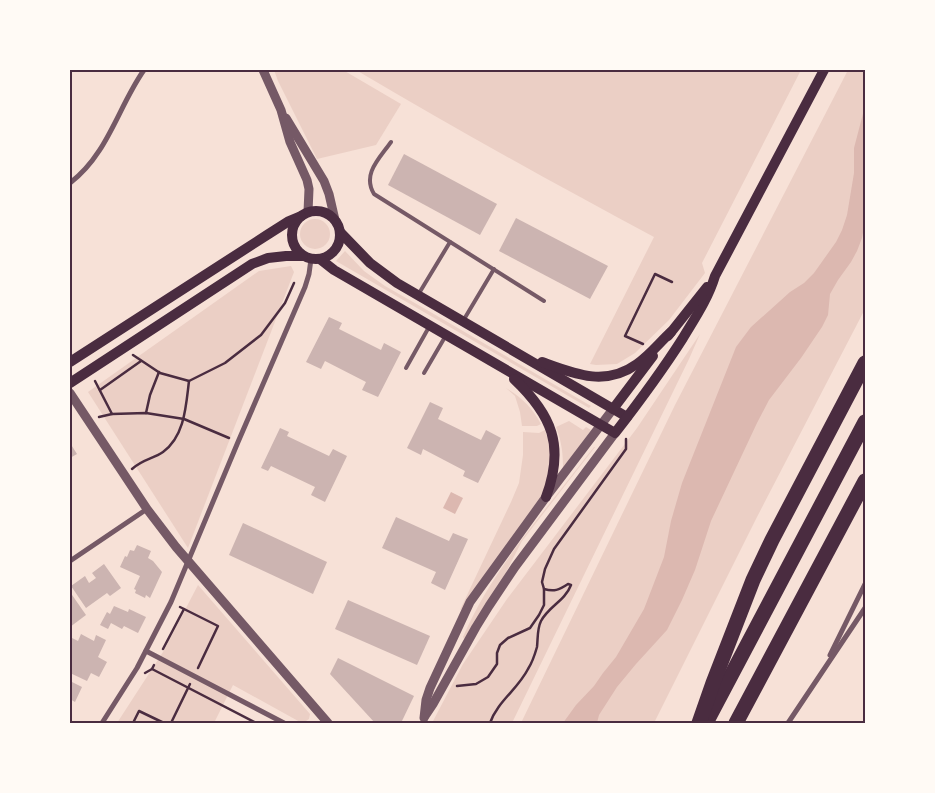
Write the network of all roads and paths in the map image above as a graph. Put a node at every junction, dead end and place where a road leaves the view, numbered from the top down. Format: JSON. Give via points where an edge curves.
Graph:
{"nodes":[{"id":1,"x":144,"y":70,"type":"edge"},
{"id":2,"x":263,"y":70,"type":"edge"},
{"id":3,"x":824,"y":70,"type":"edge"},
{"id":4,"x":281,"y":110,"type":"junction"},
{"id":5,"x":391,"y":142,"type":"dead end"},
{"id":6,"x":70,"y":183,"type":"edge"},
{"id":7,"x":305,"y":214,"type":"junction"},
{"id":8,"x":335,"y":220,"type":"junction"},
{"id":9,"x":340,"y":232,"type":"junction"},
{"id":10,"x":450,"y":242,"type":"junction"},
{"id":11,"x":312,"y":258,"type":"junction"},
{"id":12,"x":494,"y":269,"type":"junction"},
{"id":13,"x":715,"y":276,"type":"junction"},
{"id":14,"x":672,"y":282,"type":"dead end"},
{"id":15,"x":295,"y":283,"type":"dead end"},
{"id":16,"x":418,"y":295,"type":"junction"},
{"id":17,"x":544,"y":300,"type":"dead end"},
{"id":18,"x":463,"y":321,"type":"junction"},
{"id":19,"x":430,"y":325,"type":"junction"},
{"id":20,"x":671,"y":332,"type":"junction"},
{"id":21,"x":446,"y":335,"type":"junction"},
{"id":22,"x":124,"y":348,"type":"junction"},
{"id":23,"x":653,"y":349,"type":"junction"},
{"id":24,"x":520,"y":354,"type":"junction"},
{"id":25,"x":141,"y":361,"type":"junction"},
{"id":26,"x":70,"y":362,"type":"edge"},
{"id":27,"x":865,"y":362,"type":"edge"},
{"id":28,"x":496,"y":364,"type":"junction"},
{"id":29,"x":406,"y":368,"type":"dead end"},
{"id":30,"x":158,"y":372,"type":"junction"},
{"id":31,"x":424,"y":373,"type":"dead end"},
{"id":32,"x":95,"y":380,"type":"dead end"},
{"id":33,"x":189,"y":381,"type":"junction"},
{"id":34,"x":70,"y":383,"type":"edge"},
{"id":35,"x":100,"y":390,"type":"junction"},
{"id":36,"x":70,"y":392,"type":"edge"},
{"id":37,"x":613,"y":409,"type":"junction"},
{"id":38,"x":146,"y":413,"type":"junction"},
{"id":39,"x":112,"y":414,"type":"junction"},
{"id":40,"x":626,"y":417,"type":"junction"},
{"id":41,"x":88,"y":419,"type":"junction"},
{"id":42,"x":184,"y":419,"type":"junction"},
{"id":43,"x":865,"y":422,"type":"edge"},
{"id":44,"x":601,"y":425,"type":"junction"},
{"id":45,"x":615,"y":432,"type":"junction"},
{"id":46,"x":238,"y":442,"type":"junction"},
{"id":47,"x":125,"y":475,"type":"junction"},
{"id":48,"x":865,"y":481,"type":"edge"},
{"id":49,"x":546,"y":496,"type":"junction"},
{"id":50,"x":147,"y":509,"type":"junction"},
{"id":51,"x":70,"y":561,"type":"edge"},
{"id":52,"x":188,"y":561,"type":"junction"},
{"id":53,"x":865,"y":584,"type":"edge"},
{"id":54,"x":544,"y":589,"type":"junction"},
{"id":55,"x":171,"y":602,"type":"junction"},
{"id":56,"x":184,"y":608,"type":"junction"},
{"id":57,"x":865,"y":608,"type":"edge"},
{"id":58,"x":146,"y":651,"type":"junction"},
{"id":59,"x":158,"y":658,"type":"junction"},
{"id":60,"x":152,"y":669,"type":"junction"},
{"id":61,"x":821,"y":674,"type":"junction"},
{"id":62,"x":194,"y":676,"type":"junction"},
{"id":63,"x":143,"y":678,"type":"dead end"},
{"id":64,"x":457,"y":686,"type":"dead end"},
{"id":65,"x":188,"y":688,"type":"junction"},
{"id":66,"x":422,"y":721,"type":"edge"},
{"id":67,"x":326,"y":722,"type":"edge"},
{"id":68,"x":102,"y":723,"type":"edge"},
{"id":69,"x":133,"y":723,"type":"edge"},
{"id":70,"x":164,"y":723,"type":"edge"},
{"id":71,"x":171,"y":723,"type":"edge"},
{"id":72,"x":256,"y":723,"type":"edge"},
{"id":73,"x":284,"y":723,"type":"edge"},
{"id":74,"x":490,"y":723,"type":"edge"},
{"id":75,"x":699,"y":723,"type":"edge"},
{"id":76,"x":706,"y":723,"type":"edge"},
{"id":77,"x":736,"y":723,"type":"edge"},
{"id":78,"x":788,"y":723,"type":"edge"}],
"edges":[{"from":1,"to":6,"type":"street","via":[[103,147]]},
{"from":2,"to":4,"type":"street"},
{"from":3,"to":13,"type":"main road"},
{"from":4,"to":7,"type":"street","via":[[290,142],[307,180],[309,189]]},
{"from":4,"to":8,"type":"street","via":[[324,181]]},
{"from":5,"to":10,"type":"lane","via":[[370,172],[370,188],[374,194]]},
{"from":7,"to":8,"type":"main road","via":[[318,211]]},
{"from":7,"to":11,"type":"main road","via":[[296,222],[292,237],[298,251]]},
{"from":7,"to":26,"type":"main road","via":[[289,221]]},
{"from":8,"to":9,"type":"main road"},
{"from":9,"to":11,"type":"main road","via":[[338,246],[333,252]]},
{"from":9,"to":16,"type":"main road","via":[[370,263]]},
{"from":10,"to":12,"type":"lane"},
{"from":10,"to":16,"type":"lane"},
{"from":11,"to":19,"type":"main road"},
{"from":11,"to":22,"type":"main road","via":[[286,256],[252,264]]},
{"from":11,"to":46,"type":"street","via":[[305,287]]},
{"from":12,"to":17,"type":"lane"},
{"from":12,"to":18,"type":"lane"},
{"from":13,"to":20,"type":"main road"},
{"from":13,"to":40,"type":"main road","via":[[710,291],[667,363]]},
{"from":14,"to":23,"type":"path","via":[[655,274],[625,336]]},
{"from":15,"to":33,"type":"path","via":[[285,303],[261,335],[225,363]]},
{"from":16,"to":18,"type":"main road"},
{"from":18,"to":24,"type":"main road"},
{"from":19,"to":21,"type":"main road"},
{"from":19,"to":29,"type":"lane"},
{"from":20,"to":23,"type":"main road"},
{"from":20,"to":37,"type":"main road"},
{"from":21,"to":28,"type":"main road"},
{"from":21,"to":31,"type":"lane"},
{"from":22,"to":25,"type":"path"},
{"from":22,"to":34,"type":"main road"},
{"from":23,"to":24,"type":"main road","via":[[626,370],[592,377]]},
{"from":24,"to":37,"type":"main road"},
{"from":25,"to":30,"type":"path"},
{"from":25,"to":35,"type":"path"},
{"from":27,"to":75,"type":"highway","via":[[753,580]]},
{"from":28,"to":44,"type":"main road"},
{"from":28,"to":49,"type":"main road","via":[[539,406],[549,425],[554,461]]},
{"from":30,"to":33,"type":"path"},
{"from":30,"to":38,"type":"path"},
{"from":32,"to":35,"type":"path"},
{"from":33,"to":42,"type":"path"},
{"from":35,"to":39,"type":"path"},
{"from":36,"to":41,"type":"street"},
{"from":37,"to":40,"type":"main road"},
{"from":37,"to":44,"type":"street"},
{"from":38,"to":39,"type":"path"},
{"from":38,"to":42,"type":"path"},
{"from":39,"to":41,"type":"path"},
{"from":40,"to":45,"type":"main road"},
{"from":40,"to":54,"type":"path","via":[[626,449],[554,549],[545,568]]},
{"from":41,"to":47,"type":"street"},
{"from":42,"to":46,"type":"path"},
{"from":42,"to":47,"type":"path","via":[[176,438],[163,452],[139,462]]},
{"from":43,"to":76,"type":"highway"},
{"from":44,"to":45,"type":"main road"},
{"from":44,"to":49,"type":"street"},
{"from":45,"to":66,"type":"street","via":[[488,606]]},
{"from":46,"to":52,"type":"street"},
{"from":47,"to":50,"type":"street"},
{"from":48,"to":77,"type":"highway"},
{"from":49,"to":66,"type":"street","via":[[470,602],[430,688]]},
{"from":50,"to":51,"type":"street"},
{"from":50,"to":52,"type":"street"},
{"from":52,"to":55,"type":"street"},
{"from":52,"to":67,"type":"street"},
{"from":53,"to":61,"type":"street"},
{"from":54,"to":64,"type":"path","via":[[544,605],[539,615],[530,628],[500,645],[496,664],[488,677],[476,684]]},
{"from":54,"to":74,"type":"path","via":[[552,592],[571,585],[562,600],[542,620],[529,668]]},
{"from":55,"to":56,"type":"path"},
{"from":55,"to":58,"type":"street"},
{"from":56,"to":59,"type":"path"},
{"from":56,"to":62,"type":"path","via":[[218,626]]},
{"from":57,"to":61,"type":"street"},
{"from":58,"to":59,"type":"street"},
{"from":58,"to":68,"type":"street"},
{"from":59,"to":60,"type":"path"},
{"from":59,"to":62,"type":"street"},
{"from":60,"to":63,"type":"path"},
{"from":60,"to":65,"type":"path"},
{"from":61,"to":78,"type":"street"},
{"from":62,"to":65,"type":"path"},
{"from":62,"to":73,"type":"street"},
{"from":65,"to":71,"type":"path"},
{"from":65,"to":72,"type":"path"},
{"from":69,"to":70,"type":"path","via":[[139,711]]}]}
